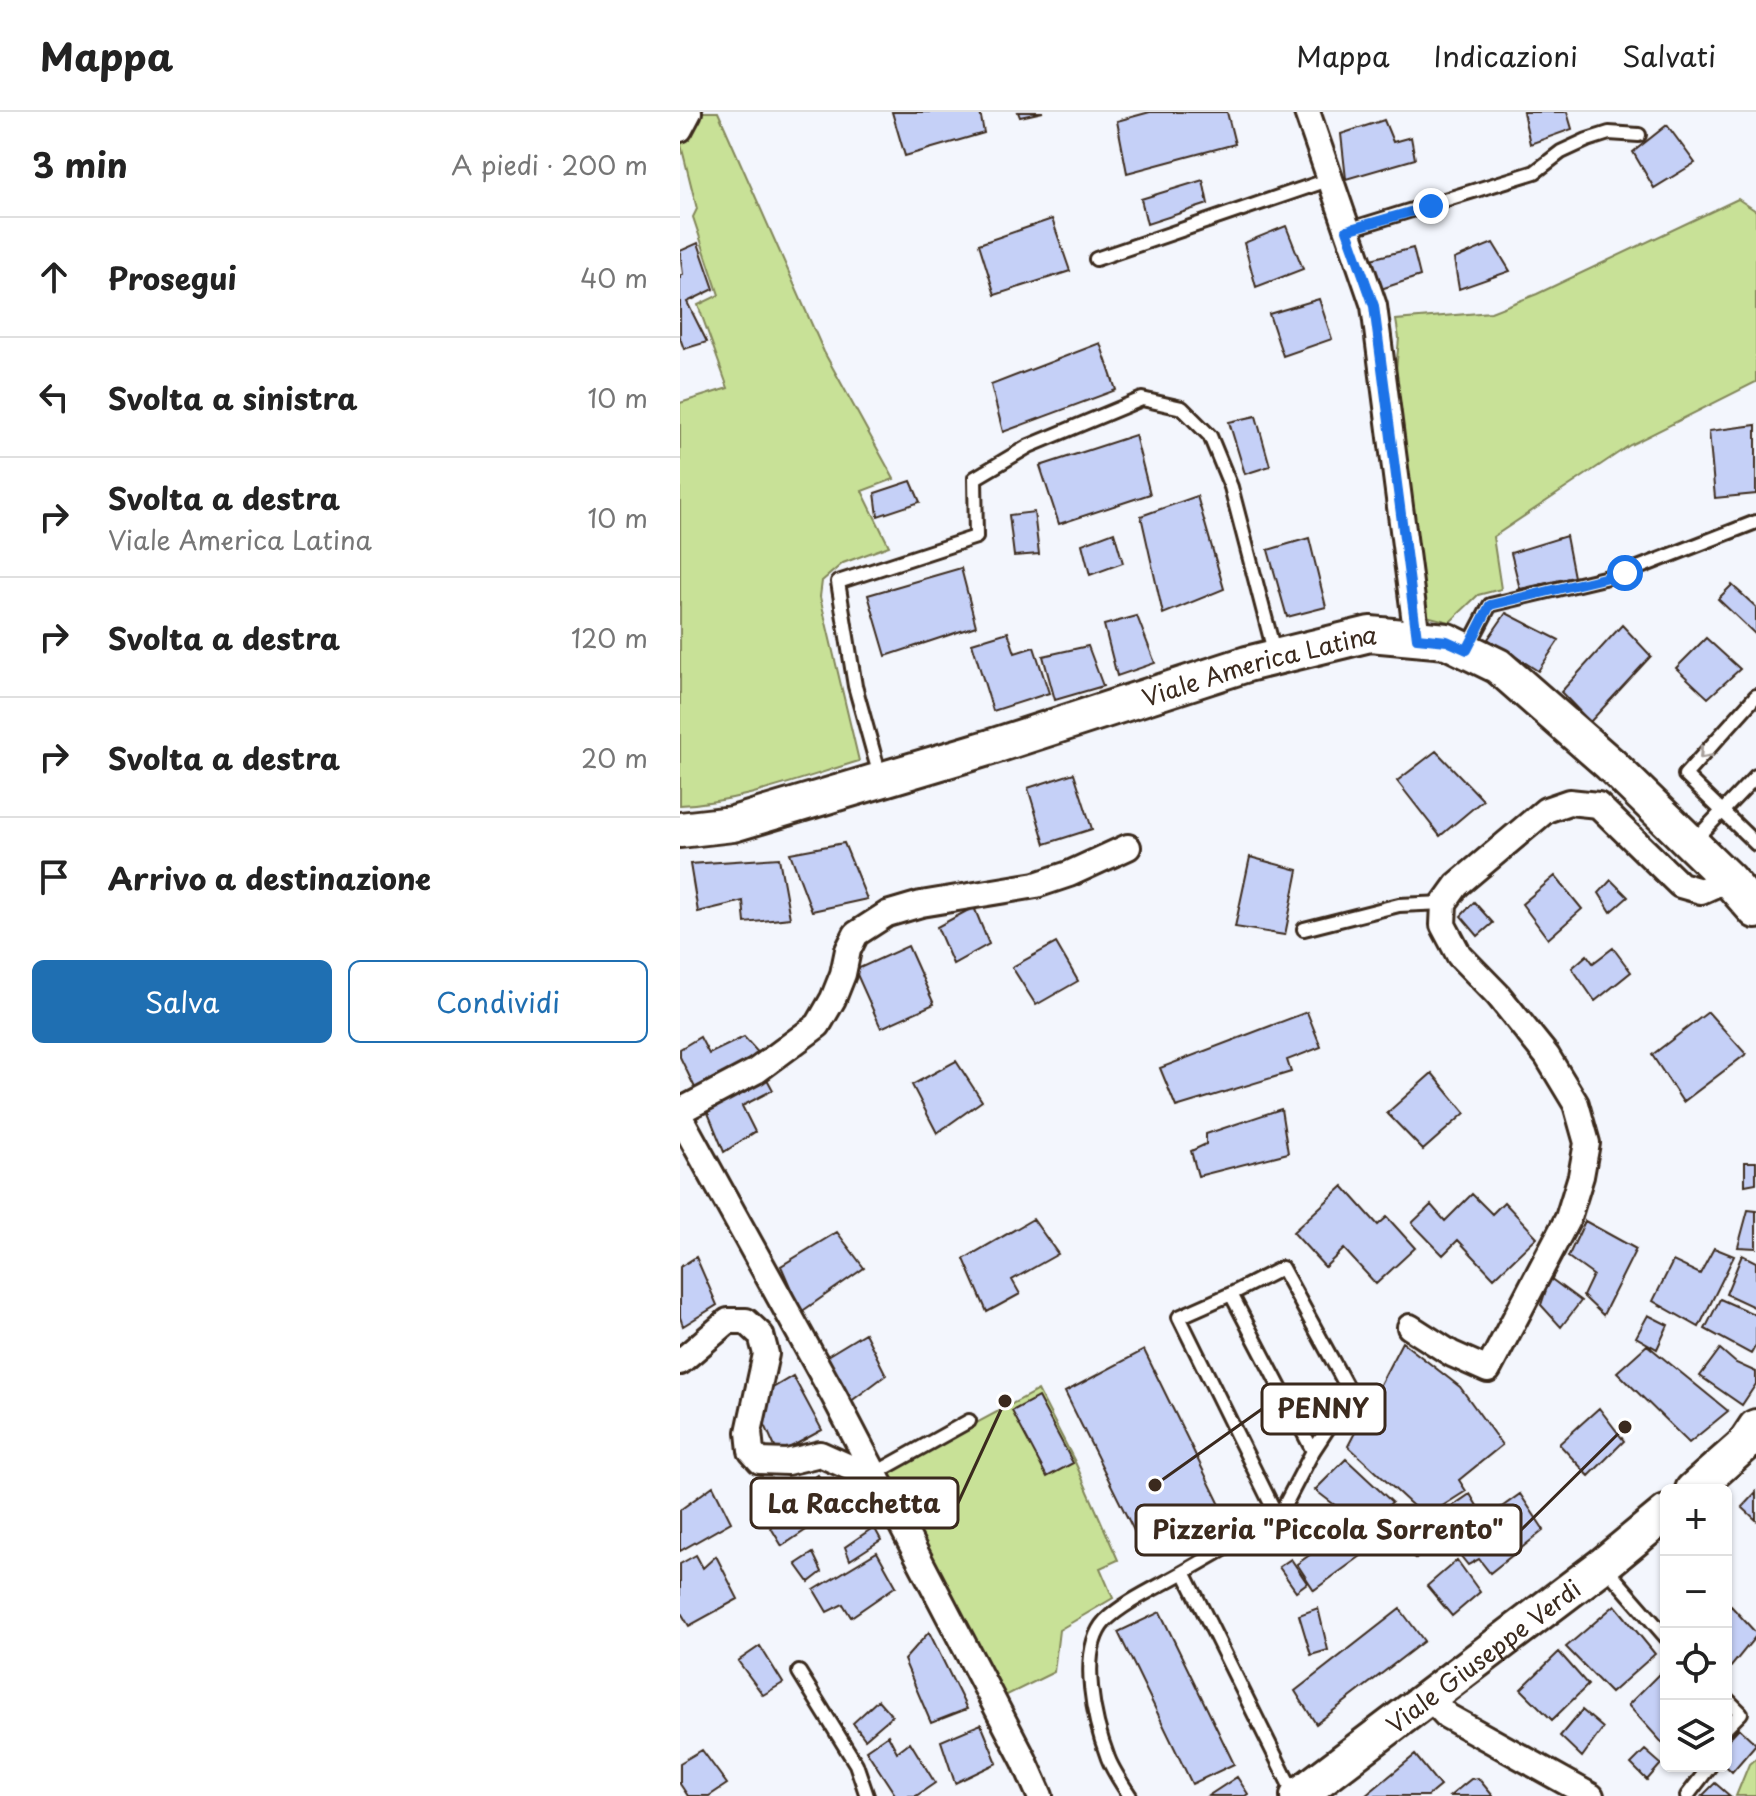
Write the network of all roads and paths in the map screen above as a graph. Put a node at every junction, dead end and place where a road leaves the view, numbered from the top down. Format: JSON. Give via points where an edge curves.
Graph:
{"nodes":[{"id":1,"x":689,"y":112,"type":"edge"},
{"id":2,"x":1307,"y":112,"type":"edge"},
{"id":3,"x":680,"y":129,"type":"edge"},
{"id":4,"x":1639,"y":135,"type":"dead end"},
{"id":5,"x":1331,"y":179,"type":"junction"},
{"id":6,"x":1347,"y":230,"type":"junction"},
{"id":7,"x":1096,"y":259,"type":"dead end"},
{"id":8,"x":1756,"y":522,"type":"edge"},
{"id":9,"x":1417,"y":638,"type":"junction"},
{"id":10,"x":1467,"y":650,"type":"junction"},
{"id":11,"x":1275,"y":657,"type":"junction"},
{"id":12,"x":1756,"y":696,"type":"edge"},
{"id":13,"x":1756,"y":777,"type":"edge"},
{"id":14,"x":881,"y":779,"type":"junction"},
{"id":15,"x":1723,"y":810,"type":"junction"},
{"id":16,"x":680,"y":830,"type":"edge"},
{"id":17,"x":1691,"y":844,"type":"junction"},
{"id":18,"x":1756,"y":844,"type":"edge"},
{"id":19,"x":1128,"y":847,"type":"dead end"},
{"id":20,"x":1728,"y":879,"type":"junction"},
{"id":21,"x":1756,"y":898,"type":"edge"},
{"id":22,"x":1444,"y":903,"type":"junction"},
{"id":23,"x":1756,"y":911,"type":"edge"},
{"id":24,"x":1304,"y":929,"type":"dead end"},
{"id":25,"x":680,"y":1114,"type":"edge"},
{"id":26,"x":1231,"y":1294,"type":"junction"},
{"id":27,"x":1410,"y":1327,"type":"dead end"},
{"id":28,"x":680,"y":1362,"type":"edge"},
{"id":29,"x":969,"y":1421,"type":"dead end"},
{"id":30,"x":1756,"y":1427,"type":"edge"},
{"id":31,"x":1313,"y":1451,"type":"junction"},
{"id":32,"x":876,"y":1477,"type":"junction"},
{"id":33,"x":1700,"y":1484,"type":"edge"},
{"id":34,"x":1278,"y":1518,"type":"junction"},
{"id":35,"x":1660,"y":1518,"type":"edge"},
{"id":36,"x":1603,"y":1565,"type":"junction"},
{"id":37,"x":1184,"y":1572,"type":"junction"},
{"id":38,"x":1660,"y":1630,"type":"edge"},
{"id":39,"x":799,"y":1672,"type":"dead end"},
{"id":40,"x":1429,"y":1697,"type":"junction"},
{"id":41,"x":1732,"y":1704,"type":"edge"},
{"id":42,"x":1732,"y":1722,"type":"edge"},
{"id":43,"x":1705,"y":1772,"type":"edge"},
{"id":44,"x":867,"y":1796,"type":"edge"},
{"id":45,"x":1040,"y":1796,"type":"edge"},
{"id":46,"x":1130,"y":1796,"type":"edge"},
{"id":47,"x":1296,"y":1796,"type":"edge"},
{"id":48,"x":1591,"y":1796,"type":"edge"},
{"id":49,"x":1687,"y":1796,"type":"edge"}],
"edges":[{"from":1,"to":3,"type":"street"},
{"from":2,"to":5,"type":"street"},
{"from":4,"to":6,"type":"lane","via":[[1609,133],[1587,140],[1535,172]]},
{"from":5,"to":6,"type":"street"},
{"from":5,"to":7,"type":"lane"},
{"from":6,"to":9,"type":"street","via":[[1374,306]]},
{"from":8,"to":10,"type":"lane","via":[[1625,573],[1490,605]]},
{"from":9,"to":10,"type":"main road","name":"Viale America Latina","via":[[1447,641]]},
{"from":9,"to":11,"type":"main road","name":"Viale America Latina","via":[[1370,634]]},
{"from":10,"to":17,"type":"main road","name":"Viale America Latina","via":[[1498,666]]},
{"from":11,"to":14,"type":"main road","name":"Viale America Latina"},
{"from":11,"to":14,"type":"lane","via":[[1231,487],[1210,436],[1182,408],[1142,399],[1029,446],[975,478],[976,537],[838,582],[855,686]]},
{"from":12,"to":15,"type":"lane","one_way":true,"via":[[1685,775]]},
{"from":13,"to":15,"type":"lane"},
{"from":14,"to":16,"type":"main road","name":"Viale America Latina","via":[[733,824]]},
{"from":15,"to":17,"type":"lane"},
{"from":15,"to":18,"type":"lane"},
{"from":17,"to":20,"type":"main road","name":"Viale America Latina"},
{"from":19,"to":25,"type":"street","via":[[1036,885],[887,914],[856,934],[818,1025],[756,1071]]},
{"from":20,"to":21,"type":"main road"},
{"from":20,"to":22,"type":"street","via":[[1701,891],[1680,885],[1598,805],[1569,802],[1546,810],[1457,885]]},
{"from":20,"to":23,"type":"main road","name":"Viale America Latina"},
{"from":22,"to":24,"type":"lane","via":[[1399,905]]},
{"from":22,"to":27,"type":"street","via":[[1443,925],[1459,955],[1547,1056],[1576,1104],[1587,1143],[1568,1218],[1488,1370]]},
{"from":25,"to":32,"type":"street"},
{"from":26,"to":31,"type":"lane"},
{"from":26,"to":31,"type":"lane","via":[[1282,1268],[1354,1400]]},
{"from":26,"to":34,"type":"lane","via":[[1179,1317]]},
{"from":28,"to":32,"type":"street","via":[[728,1321],[746,1321],[761,1335],[766,1354],[749,1432],[751,1451],[760,1461],[787,1462],[820,1454]]},
{"from":29,"to":32,"type":"lane"},
{"from":30,"to":33,"type":"main road","via":[[1744,1445]]},
{"from":31,"to":34,"type":"lane"},
{"from":32,"to":45,"type":"street"},
{"from":34,"to":37,"type":"lane"},
{"from":35,"to":36,"type":"main road","name":"Viale Giuseppe Verdi"},
{"from":36,"to":38,"type":"lane"},
{"from":36,"to":40,"type":"main road","name":"Viale Giuseppe Verdi"},
{"from":37,"to":46,"type":"lane","via":[[1113,1614],[1095,1637],[1092,1694],[1109,1760]]},
{"from":37,"to":47,"type":"lane"},
{"from":39,"to":44,"type":"lane","via":[[856,1764]]},
{"from":40,"to":47,"type":"main road","name":"Viale Giuseppe Verdi"},
{"from":40,"to":48,"type":"street","via":[[1447,1716]]},
{"from":41,"to":42,"type":"lane","via":[[1741,1713]]},
{"from":43,"to":49,"type":"lane"}]}
